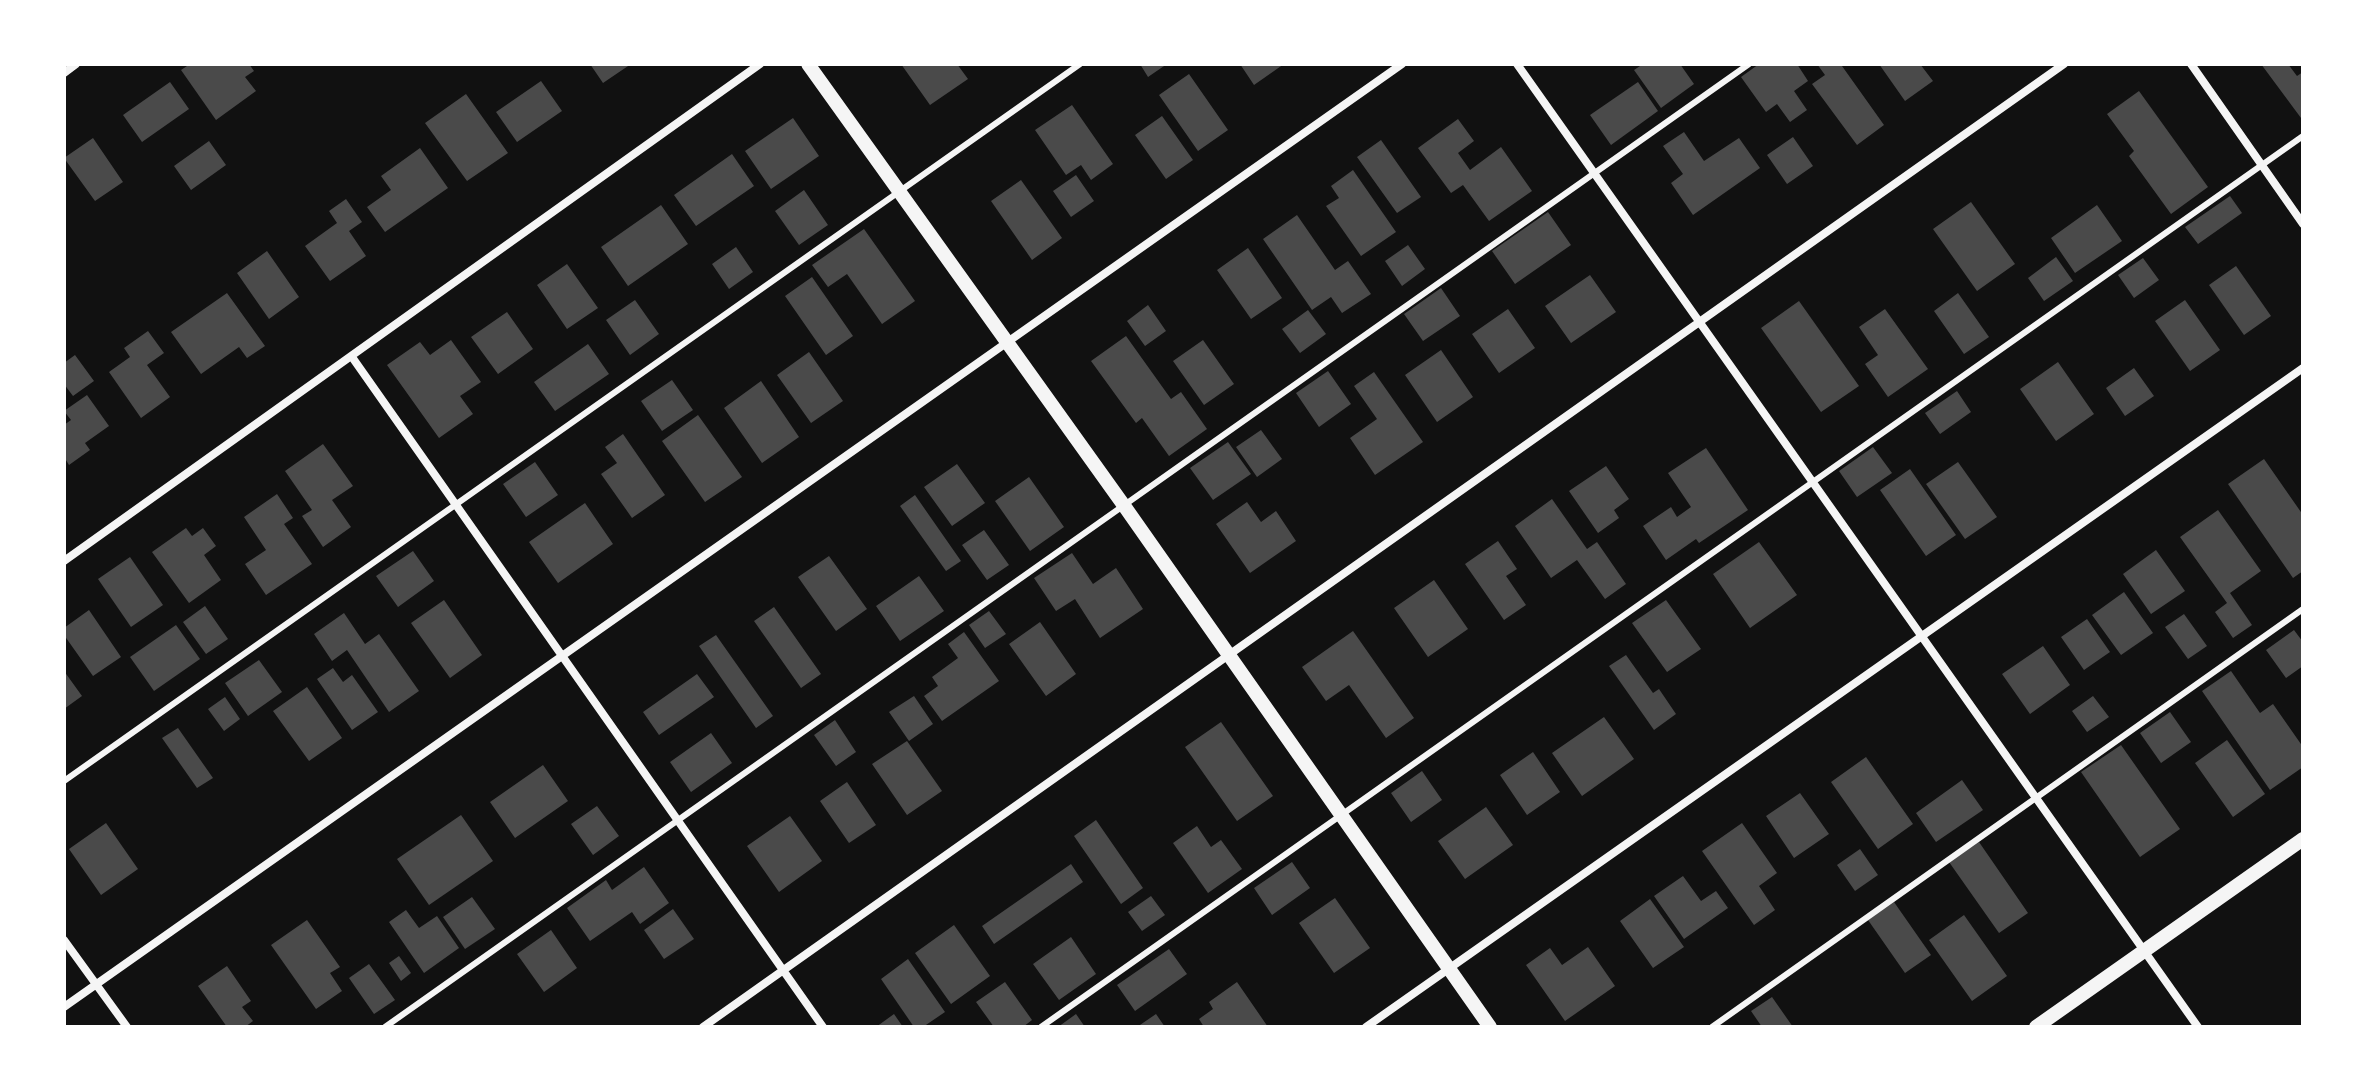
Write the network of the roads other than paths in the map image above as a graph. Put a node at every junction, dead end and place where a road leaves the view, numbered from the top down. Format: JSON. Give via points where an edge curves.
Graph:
{"nodes":[{"id":1,"x":76,"y":64,"type":"edge"},
{"id":2,"x":760,"y":64,"type":"edge"},
{"id":3,"x":808,"y":64,"type":"edge"},
{"id":4,"x":1080,"y":64,"type":"edge"},
{"id":5,"x":1402,"y":64,"type":"edge"},
{"id":6,"x":1517,"y":64,"type":"edge"},
{"id":7,"x":1749,"y":64,"type":"edge"},
{"id":8,"x":2064,"y":64,"type":"edge"},
{"id":9,"x":2191,"y":64,"type":"edge"},
{"id":10,"x":64,"y":73,"type":"edge"},
{"id":11,"x":2303,"y":136,"type":"edge"},
{"id":12,"x":2262,"y":165,"type":"junction"},
{"id":13,"x":1595,"y":174,"type":"junction"},
{"id":14,"x":900,"y":192,"type":"junction"},
{"id":15,"x":2303,"y":224,"type":"edge"},
{"id":16,"x":1701,"y":324,"type":"junction"},
{"id":17,"x":1008,"y":342,"type":"junction"},
{"id":18,"x":352,"y":357,"type":"junction"},
{"id":19,"x":2303,"y":368,"type":"edge"},
{"id":20,"x":1812,"y":480,"type":"junction"},
{"id":21,"x":456,"y":504,"type":"junction"},
{"id":22,"x":1125,"y":507,"type":"junction"},
{"id":23,"x":64,"y":561,"type":"edge"},
{"id":24,"x":2303,"y":609,"type":"edge"},
{"id":25,"x":1922,"y":636,"type":"junction"},
{"id":26,"x":562,"y":656,"type":"junction"},
{"id":27,"x":1229,"y":656,"type":"junction"},
{"id":28,"x":64,"y":781,"type":"edge"},
{"id":29,"x":2036,"y":796,"type":"junction"},
{"id":30,"x":1340,"y":815,"type":"junction"},
{"id":31,"x":678,"y":821,"type":"junction"},
{"id":32,"x":2303,"y":839,"type":"edge"},
{"id":33,"x":64,"y":940,"type":"edge"},
{"id":34,"x":2145,"y":951,"type":"junction"},
{"id":35,"x":1448,"y":969,"type":"junction"},
{"id":36,"x":783,"y":970,"type":"junction"},
{"id":37,"x":96,"y":984,"type":"junction"},
{"id":38,"x":64,"y":1007,"type":"edge"},
{"id":39,"x":127,"y":1027,"type":"edge"},
{"id":40,"x":385,"y":1027,"type":"edge"},
{"id":41,"x":703,"y":1027,"type":"edge"},
{"id":42,"x":823,"y":1027,"type":"edge"},
{"id":43,"x":1041,"y":1027,"type":"edge"},
{"id":44,"x":1366,"y":1027,"type":"edge"},
{"id":45,"x":1490,"y":1027,"type":"edge"},
{"id":46,"x":1712,"y":1027,"type":"edge"},
{"id":47,"x":2036,"y":1027,"type":"edge"},
{"id":48,"x":2198,"y":1027,"type":"edge"}],
"edges":[{"from":1,"to":10,"type":"street"},
{"from":2,"to":18,"type":"street"},
{"from":3,"to":14,"type":"street"},
{"from":4,"to":14,"type":"lane"},
{"from":5,"to":17,"type":"street"},
{"from":6,"to":13,"type":"street"},
{"from":7,"to":13,"type":"lane"},
{"from":8,"to":16,"type":"street"},
{"from":9,"to":12,"type":"street"},
{"from":11,"to":12,"type":"lane"},
{"from":12,"to":15,"type":"street"},
{"from":12,"to":20,"type":"lane"},
{"from":13,"to":16,"type":"street"},
{"from":13,"to":22,"type":"lane"},
{"from":14,"to":17,"type":"street"},
{"from":14,"to":21,"type":"lane"},
{"from":16,"to":20,"type":"street"},
{"from":16,"to":27,"type":"street"},
{"from":17,"to":22,"type":"street"},
{"from":17,"to":26,"type":"street"},
{"from":18,"to":21,"type":"street"},
{"from":18,"to":23,"type":"street"},
{"from":19,"to":25,"type":"street"},
{"from":20,"to":25,"type":"street"},
{"from":20,"to":30,"type":"lane"},
{"from":21,"to":26,"type":"street"},
{"from":21,"to":28,"type":"lane"},
{"from":22,"to":27,"type":"street"},
{"from":22,"to":31,"type":"lane"},
{"from":24,"to":29,"type":"lane"},
{"from":25,"to":29,"type":"street"},
{"from":25,"to":35,"type":"street"},
{"from":26,"to":31,"type":"street"},
{"from":26,"to":37,"type":"street"},
{"from":27,"to":30,"type":"street"},
{"from":27,"to":36,"type":"street"},
{"from":29,"to":34,"type":"street"},
{"from":29,"to":46,"type":"lane"},
{"from":30,"to":35,"type":"street"},
{"from":30,"to":43,"type":"lane"},
{"from":31,"to":36,"type":"street"},
{"from":31,"to":40,"type":"lane"},
{"from":32,"to":34,"type":"street"},
{"from":33,"to":37,"type":"street"},
{"from":34,"to":47,"type":"street"},
{"from":34,"to":48,"type":"street"},
{"from":35,"to":44,"type":"street"},
{"from":35,"to":45,"type":"street"},
{"from":36,"to":41,"type":"street"},
{"from":36,"to":42,"type":"street"},
{"from":37,"to":38,"type":"street"},
{"from":37,"to":39,"type":"street"}]}
